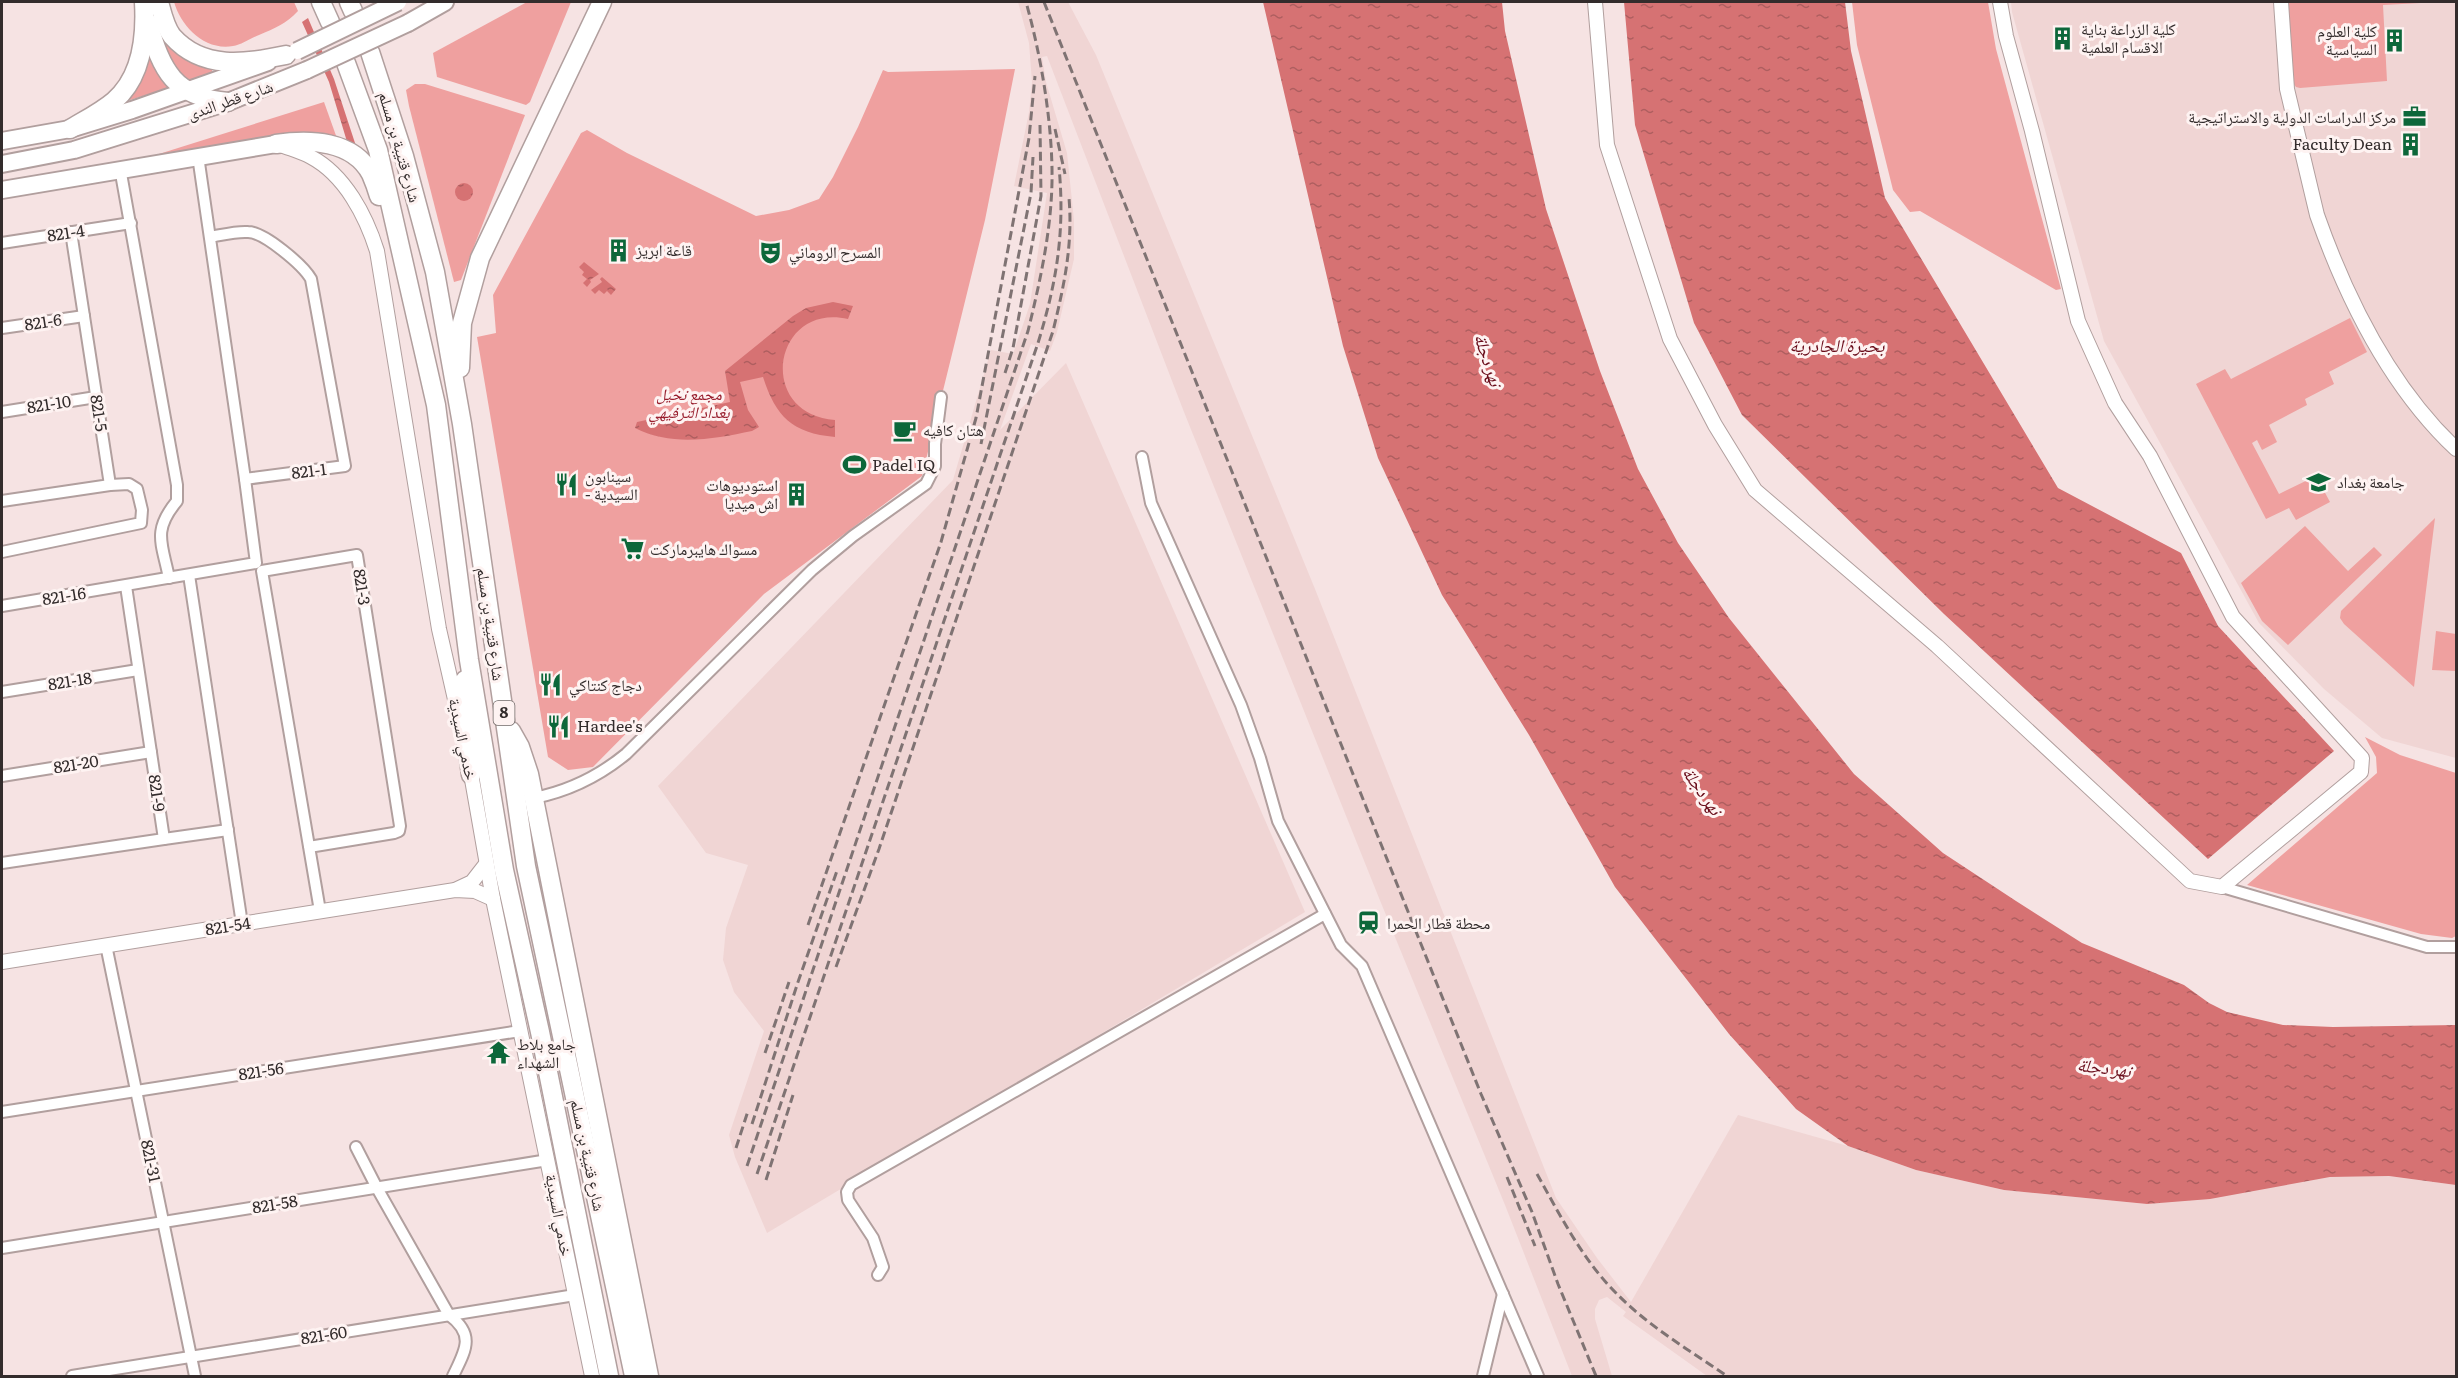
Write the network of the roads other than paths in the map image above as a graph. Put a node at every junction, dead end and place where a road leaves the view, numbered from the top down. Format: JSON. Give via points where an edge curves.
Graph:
{"nodes":[{"id":1,"x":321,"y":2,"type":"edge"},
{"id":2,"x":398,"y":2,"type":"edge"},
{"id":3,"x":445,"y":2,"type":"edge"},
{"id":4,"x":602,"y":2,"type":"edge"},
{"id":5,"x":1595,"y":2,"type":"edge"},
{"id":6,"x":2000,"y":2,"type":"edge"},
{"id":7,"x":2281,"y":2,"type":"edge"},
{"id":8,"x":149,"y":4,"type":"edge"},
{"id":9,"x":330,"y":22,"type":"dead end"},
{"id":10,"x":370,"y":52,"type":"dead end"},
{"id":11,"x":292,"y":53,"type":"junction"},
{"id":12,"x":346,"y":63,"type":"dead end"},
{"id":13,"x":188,"y":92,"type":"junction"},
{"id":14,"x":228,"y":102,"type":"junction"},
{"id":15,"x":70,"y":129,"type":"junction"},
{"id":16,"x":2,"y":141,"type":"edge"},
{"id":17,"x":276,"y":144,"type":"junction"},
{"id":18,"x":198,"y":156,"type":"junction"},
{"id":19,"x":2,"y":164,"type":"edge"},
{"id":20,"x":120,"y":168,"type":"junction"},
{"id":21,"x":2,"y":190,"type":"edge"},
{"id":22,"x":131,"y":223,"type":"junction"},
{"id":23,"x":71,"y":232,"type":"junction"},
{"id":24,"x":210,"y":237,"type":"junction"},
{"id":25,"x":2,"y":243,"type":"edge"},
{"id":26,"x":404,"y":261,"type":"junction"},
{"id":27,"x":84,"y":316,"type":"junction"},
{"id":28,"x":2,"y":328,"type":"edge"},
{"id":29,"x":96,"y":397,"type":"junction"},
{"id":30,"x":941,"y":397,"type":"dead end"},
{"id":31,"x":2,"y":412,"type":"edge"},
{"id":32,"x":462,"y":424,"type":"junction"},
{"id":33,"x":2457,"y":449,"type":"edge"},
{"id":34,"x":1142,"y":457,"type":"dead end"},
{"id":35,"x":245,"y":478,"type":"junction"},
{"id":36,"x":110,"y":485,"type":"junction"},
{"id":37,"x":2,"y":501,"type":"edge"},
{"id":38,"x":142,"y":520,"type":"junction"},
{"id":39,"x":160,"y":528,"type":"junction"},
{"id":40,"x":2,"y":552,"type":"edge"},
{"id":41,"x":189,"y":574,"type":"junction"},
{"id":42,"x":169,"y":578,"type":"junction"},
{"id":43,"x":126,"y":586,"type":"junction"},
{"id":44,"x":2,"y":606,"type":"edge"},
{"id":45,"x":469,"y":660,"type":"junction"},
{"id":46,"x":138,"y":670,"type":"junction"},
{"id":47,"x":2,"y":692,"type":"edge"},
{"id":48,"x":505,"y":722,"type":"junction"},
{"id":49,"x":151,"y":752,"type":"junction"},
{"id":50,"x":471,"y":775,"type":"junction"},
{"id":51,"x":2,"y":776,"type":"edge"},
{"id":52,"x":534,"y":798,"type":"junction"},
{"id":53,"x":228,"y":830,"type":"junction"},
{"id":54,"x":164,"y":838,"type":"junction"},
{"id":55,"x":309,"y":847,"type":"junction"},
{"id":56,"x":2,"y":863,"type":"edge"},
{"id":57,"x":486,"y":864,"type":"junction"},
{"id":58,"x":2222,"y":887,"type":"junction"},
{"id":59,"x":454,"y":890,"type":"junction"},
{"id":60,"x":493,"y":899,"type":"junction"},
{"id":61,"x":320,"y":911,"type":"junction"},
{"id":62,"x":1325,"y":914,"type":"junction"},
{"id":63,"x":242,"y":924,"type":"junction"},
{"id":64,"x":106,"y":945,"type":"junction"},
{"id":65,"x":2457,"y":947,"type":"edge"},
{"id":66,"x":2,"y":962,"type":"edge"},
{"id":67,"x":520,"y":1031,"type":"junction"},
{"id":68,"x":136,"y":1091,"type":"junction"},
{"id":69,"x":2,"y":1112,"type":"edge"},
{"id":70,"x":356,"y":1147,"type":"dead end"},
{"id":71,"x":548,"y":1160,"type":"junction"},
{"id":72,"x":377,"y":1188,"type":"junction"},
{"id":73,"x":164,"y":1222,"type":"junction"},
{"id":74,"x":2,"y":1248,"type":"edge"},
{"id":75,"x":878,"y":1275,"type":"dead end"},
{"id":76,"x":575,"y":1294,"type":"junction"},
{"id":77,"x":1503,"y":1294,"type":"junction"},
{"id":78,"x":449,"y":1315,"type":"junction"},
{"id":79,"x":192,"y":1357,"type":"junction"},
{"id":80,"x":72,"y":1377,"type":"edge"},
{"id":81,"x":195,"y":1377,"type":"edge"},
{"id":82,"x":453,"y":1377,"type":"edge"},
{"id":83,"x":592,"y":1377,"type":"edge"},
{"id":84,"x":609,"y":1377,"type":"edge"},
{"id":85,"x":634,"y":1377,"type":"edge"},
{"id":86,"x":649,"y":1377,"type":"edge"},
{"id":87,"x":1483,"y":1377,"type":"edge"},
{"id":88,"x":1538,"y":1377,"type":"edge"}],
"edges":[{"from":1,"to":9,"type":"highway"},
{"from":2,"to":11,"type":"main road","name":"شارع قطر الندى","bridge":true},
{"from":3,"to":14,"type":"main road","name":"شارع قطر الندى","bridge":true,"via":[[307,70]]},
{"from":4,"to":32,"type":"highway","via":[[480,258],[468,296],[459,348]]},
{"from":5,"to":58,"type":"street","via":[[1607,145],[1670,339],[1755,490],[1938,646],[2190,881]]},
{"from":6,"to":58,"type":"street","via":[[2078,321],[2115,403],[2150,456],[2233,617],[2362,758],[2361,772]]},
{"from":7,"to":33,"type":"street","via":[[2287,89],[2323,233],[2347,290],[2385,362],[2433,427]]},
{"from":8,"to":11,"type":"highway","via":[[172,36],[206,60],[250,63]]},
{"from":8,"to":13,"type":"highway","via":[[154,43],[176,83]]},
{"from":8,"to":15,"type":"highway","via":[[141,52],[125,89],[104,108]]},
{"from":10,"to":32,"type":"highway","name":"شارع قتيبة بن مسلم","number":"8","via":[[404,156],[435,272]]},
{"from":11,"to":13,"type":"main road","name":"شارع قطر الندى"},
{"from":12,"to":26,"type":"highway","name":"شارع قتيبة بن مسلم","number":"8","via":[[378,150]]},
{"from":13,"to":14,"type":"highway"},
{"from":13,"to":15,"type":"main road","name":"شارع قطر الندى"},
{"from":14,"to":19,"type":"main road","name":"شارع قطر الندى","via":[[74,150]]},
{"from":15,"to":16,"type":"main road","name":"شارع قطر الندى"},
{"from":17,"to":18,"type":"main road"},
{"from":17,"to":26,"type":"highway","via":[[316,142],[338,146],[364,164]]},
{"from":17,"to":50,"type":"street","name":"خدمي السيدية","via":[[311,157],[332,172],[354,200],[377,251],[439,629]]},
{"from":18,"to":20,"type":"main road"},
{"from":18,"to":24,"type":"street"},
{"from":20,"to":21,"type":"main road"},
{"from":20,"to":22,"type":"street"},
{"from":22,"to":23,"type":"street","name":"821-4"},
{"from":22,"to":39,"type":"street","via":[[177,485],[177,501]]},
{"from":23,"to":25,"type":"street","name":"821-4"},
{"from":23,"to":27,"type":"street","name":"821-5"},
{"from":24,"to":35,"type":"street"},
{"from":24,"to":35,"type":"street","name":"821-1","via":[[249,231],[306,270],[311,279],[345,466]]},
{"from":26,"to":45,"type":"highway","name":"شارع قتيبة بن مسلم","number":"8","via":[[436,405]]},
{"from":27,"to":28,"type":"street","name":"821-6"},
{"from":27,"to":29,"type":"street","name":"821-5"},
{"from":29,"to":31,"type":"street","name":"821-10"},
{"from":29,"to":36,"type":"street","name":"821-5"},
{"from":30,"to":52,"type":"street","via":[[935,466],[926,484],[812,570],[626,754],[581,784]]},
{"from":32,"to":48,"type":"highway","name":"شارع قتيبة بن مسلم","number":"8"},
{"from":34,"to":62,"type":"street","via":[[1151,503],[1241,705],[1278,821]]},
{"from":35,"to":41,"type":"street","name":"821-16","via":[[256,563]]},
{"from":36,"to":37,"type":"street"},
{"from":36,"to":38,"type":"street","via":[[129,484],[137,489]]},
{"from":38,"to":39,"type":"street"},
{"from":38,"to":40,"type":"street","via":[[136,526]]},
{"from":39,"to":42,"type":"street"},
{"from":41,"to":42,"type":"street","name":"821-16"},
{"from":41,"to":53,"type":"street"},
{"from":42,"to":43,"type":"street","name":"821-16"},
{"from":43,"to":44,"type":"street","name":"821-16"},
{"from":43,"to":46,"type":"street","name":"821-9"},
{"from":45,"to":50,"type":"highway","via":[[463,711]]},
{"from":45,"to":84,"type":"highway","name":"شارع قتيبة بن مسلم","number":"8","via":[[504,870]]},
{"from":46,"to":47,"type":"street","name":"821-18"},
{"from":46,"to":49,"type":"street","name":"821-9"},
{"from":48,"to":52,"type":"highway","via":[[526,761]]},
{"from":48,"to":85,"type":"highway","name":"شارع قتيبة بن مسلم","number":"8","via":[[526,867]]},
{"from":49,"to":51,"type":"street","name":"821-20"},
{"from":49,"to":54,"type":"street","name":"821-9"},
{"from":50,"to":57,"type":"street","name":"خدمي السيدية"},
{"from":52,"to":86,"type":"highway"},
{"from":53,"to":54,"type":"street"},
{"from":53,"to":63,"type":"street"},
{"from":54,"to":56,"type":"street"},
{"from":55,"to":55,"type":"street","name":"821-3","via":[[262,571],[357,555],[400,826],[394,833]]},
{"from":55,"to":61,"type":"street","name":"821-3"},
{"from":57,"to":59,"type":"street","name":"821-54","via":[[472,882]]},
{"from":57,"to":60,"type":"street","name":"خدمي السيدية"},
{"from":58,"to":65,"type":"street","via":[[2427,947]]},
{"from":59,"to":60,"type":"street","name":"821-54","via":[[475,891]]},
{"from":59,"to":61,"type":"street","name":"821-54"},
{"from":60,"to":67,"type":"street","name":"خدمي السيدية"},
{"from":61,"to":63,"type":"street","name":"821-54"},
{"from":62,"to":75,"type":"street","via":[[854,1182],[847,1192],[848,1200],[880,1253],[883,1267]]},
{"from":62,"to":77,"type":"street","via":[[1341,945],[1362,966]]},
{"from":63,"to":64,"type":"street","name":"821-54"},
{"from":64,"to":66,"type":"street","name":"821-54"},
{"from":64,"to":68,"type":"street","name":"821-31"},
{"from":67,"to":68,"type":"street","name":"821-56"},
{"from":67,"to":71,"type":"street","name":"خدمي السيدية"},
{"from":68,"to":69,"type":"street","name":"821-56"},
{"from":68,"to":73,"type":"street","name":"821-31"},
{"from":70,"to":72,"type":"street"},
{"from":71,"to":72,"type":"street","name":"821-58"},
{"from":71,"to":76,"type":"street","name":"خدمي السيدية"},
{"from":72,"to":73,"type":"street","name":"821-58"},
{"from":72,"to":78,"type":"street"},
{"from":73,"to":74,"type":"street","name":"821-58"},
{"from":73,"to":79,"type":"street","name":"821-31"},
{"from":76,"to":78,"type":"street","name":"821-60"},
{"from":76,"to":83,"type":"street","name":"خدمي السيدية"},
{"from":77,"to":87,"type":"street"},
{"from":77,"to":88,"type":"street"},
{"from":78,"to":79,"type":"street","name":"821-60"},
{"from":78,"to":82,"type":"street","via":[[466,1332],[466,1346]]},
{"from":79,"to":80,"type":"street","name":"821-60"},
{"from":79,"to":81,"type":"street","name":"821-31"}]}
